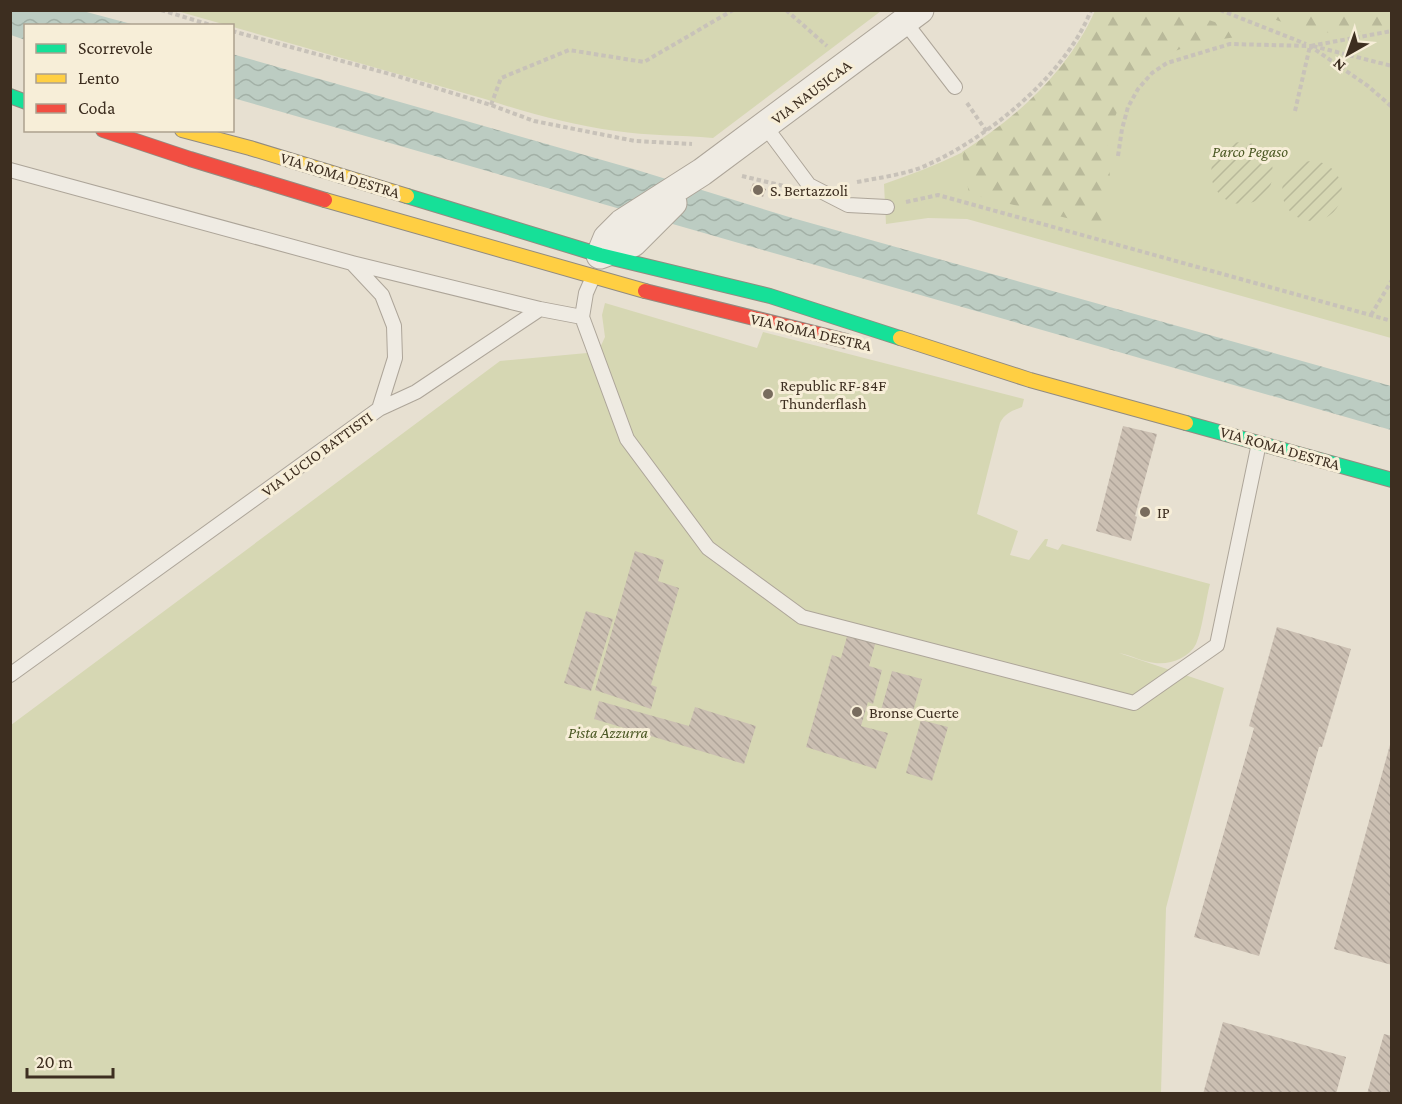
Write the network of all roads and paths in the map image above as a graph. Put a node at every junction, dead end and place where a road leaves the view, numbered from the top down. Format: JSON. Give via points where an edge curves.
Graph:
{"nodes":[{"id":1,"x":161,"y":10,"type":"edge"},
{"id":2,"x":733,"y":10,"type":"edge"},
{"id":3,"x":786,"y":10,"type":"edge"},
{"id":4,"x":1091,"y":10,"type":"edge"},
{"id":5,"x":1220,"y":10,"type":"edge"},
{"id":6,"x":912,"y":16,"type":"edge"},
{"id":7,"x":207,"y":24,"type":"edge"},
{"id":8,"x":1392,"y":31,"type":"edge"},
{"id":9,"x":234,"y":32,"type":"edge"},
{"id":10,"x":1310,"y":46,"type":"junction"},
{"id":11,"x":848,"y":64,"type":"junction"},
{"id":12,"x":1392,"y":66,"type":"edge"},
{"id":13,"x":955,"y":87,"type":"dead end"},
{"id":14,"x":491,"y":105,"type":"junction"},
{"id":15,"x":1392,"y":107,"type":"edge"},
{"id":16,"x":972,"y":108,"type":"dead end"},
{"id":17,"x":1295,"y":111,"type":"dead end"},
{"id":18,"x":765,"y":126,"type":"junction"},
{"id":19,"x":109,"y":132,"type":"edge"},
{"id":20,"x":190,"y":132,"type":"edge"},
{"id":21,"x":987,"y":132,"type":"junction"},
{"id":22,"x":1118,"y":156,"type":"dead end"},
{"id":23,"x":735,"y":162,"type":"junction"},
{"id":24,"x":10,"y":170,"type":"edge"},
{"id":25,"x":702,"y":172,"type":"junction"},
{"id":26,"x":809,"y":185,"type":"junction"},
{"id":27,"x":887,"y":207,"type":"joint"},
{"id":28,"x":651,"y":226,"type":"junction"},
{"id":29,"x":352,"y":263,"type":"junction"},
{"id":30,"x":597,"y":266,"type":"junction"},
{"id":31,"x":680,"y":274,"type":"junction"},
{"id":32,"x":1392,"y":280,"type":"edge"},
{"id":33,"x":713,"y":281,"type":"junction"},
{"id":34,"x":540,"y":309,"type":"junction"},
{"id":35,"x":1371,"y":315,"type":"junction"},
{"id":36,"x":582,"y":317,"type":"junction"},
{"id":37,"x":1392,"y":321,"type":"edge"},
{"id":38,"x":865,"y":345,"type":"dead end"},
{"id":39,"x":898,"y":352,"type":"dead end"},
{"id":40,"x":1030,"y":380,"type":"junction"},
{"id":41,"x":379,"y":409,"type":"junction"},
{"id":42,"x":1260,"y":442,"type":"junction"},
{"id":43,"x":1392,"y":480,"type":"edge"},
{"id":44,"x":10,"y":675,"type":"edge"}],
"edges":[{"from":1,"to":7,"type":"path"},
{"from":2,"to":14,"type":"path","via":[[644,62],[569,50],[501,78]]},
{"from":3,"to":11,"type":"path"},
{"from":4,"to":21,"type":"path","via":[[1056,67]]},
{"from":5,"to":10,"type":"path"},
{"from":6,"to":11,"type":"street","name":"VIA NAUSICAA"},
{"from":6,"to":13,"type":"lane"},
{"from":8,"to":10,"type":"path"},
{"from":9,"to":14,"type":"path"},
{"from":10,"to":12,"type":"path"},
{"from":10,"to":15,"type":"path"},
{"from":10,"to":17,"type":"path"},
{"from":10,"to":22,"type":"path","via":[[1230,44],[1167,63],[1152,73],[1128,107]]},
{"from":11,"to":18,"type":"street","name":"VIA NAUSICAA"},
{"from":14,"to":23,"type":"path","via":[[534,120],[635,141],[691,144]]},
{"from":16,"to":21,"type":"path"},
{"from":18,"to":23,"type":"street","name":"VIA NAUSICAA"},
{"from":18,"to":26,"type":"lane"},
{"from":19,"to":30,"type":"main road","name":"VIA ROMA DESTRA","via":[[252,179]]},
{"from":20,"to":30,"type":"main road","name":"VIA ROMA DESTRA","via":[[250,148]]},
{"from":21,"to":26,"type":"path","via":[[918,168],[849,184]]},
{"from":23,"to":25,"type":"street","name":"VIA NAUSICAA"},
{"from":23,"to":26,"type":"path","via":[[783,186]]},
{"from":24,"to":29,"type":"lane"},
{"from":25,"to":28,"type":"street","name":"VIA NAUSICAA"},
{"from":25,"to":30,"type":"street","name":"VIA NAUSICAA","via":[[622,223],[607,238]]},
{"from":26,"to":27,"type":"lane","via":[[848,205]]},
{"from":27,"to":35,"type":"path","via":[[938,195]]},
{"from":28,"to":30,"type":"street","name":"VIA NAUSICAA"},
{"from":28,"to":31,"type":"street","via":[[655,246]]},
{"from":29,"to":34,"type":"lane"},
{"from":29,"to":41,"type":"lane","name":"VIA LUCIO BATTISTI","via":[[382,295],[394,326],[395,358]]},
{"from":30,"to":31,"type":"main road","name":"VIA ROMA DESTRA"},
{"from":30,"to":33,"type":"main road","name":"VIA ROMA DESTRA","via":[[690,289]]},
{"from":30,"to":36,"type":"lane"},
{"from":30,"to":38,"type":"main road","name":"VIA ROMA DESTRA","via":[[762,322]]},
{"from":31,"to":33,"type":"main road","name":"VIA ROMA DESTRA"},
{"from":32,"to":35,"type":"path"},
{"from":33,"to":40,"type":"main road","name":"VIA ROMA DESTRA"},
{"from":34,"to":36,"type":"lane"},
{"from":34,"to":41,"type":"lane","via":[[417,392]]},
{"from":35,"to":37,"type":"path"},
{"from":36,"to":42,"type":"lane","via":[[627,439],[708,548],[802,617],[1134,703],[1217,645]]},
{"from":39,"to":40,"type":"main road","name":"VIA ROMA DESTRA"},
{"from":40,"to":42,"type":"main road","name":"VIA ROMA DESTRA"},
{"from":41,"to":44,"type":"lane","name":"VIA LUCIO BATTISTI"},
{"from":42,"to":43,"type":"main road","name":"VIA ROMA DESTRA"}]}
